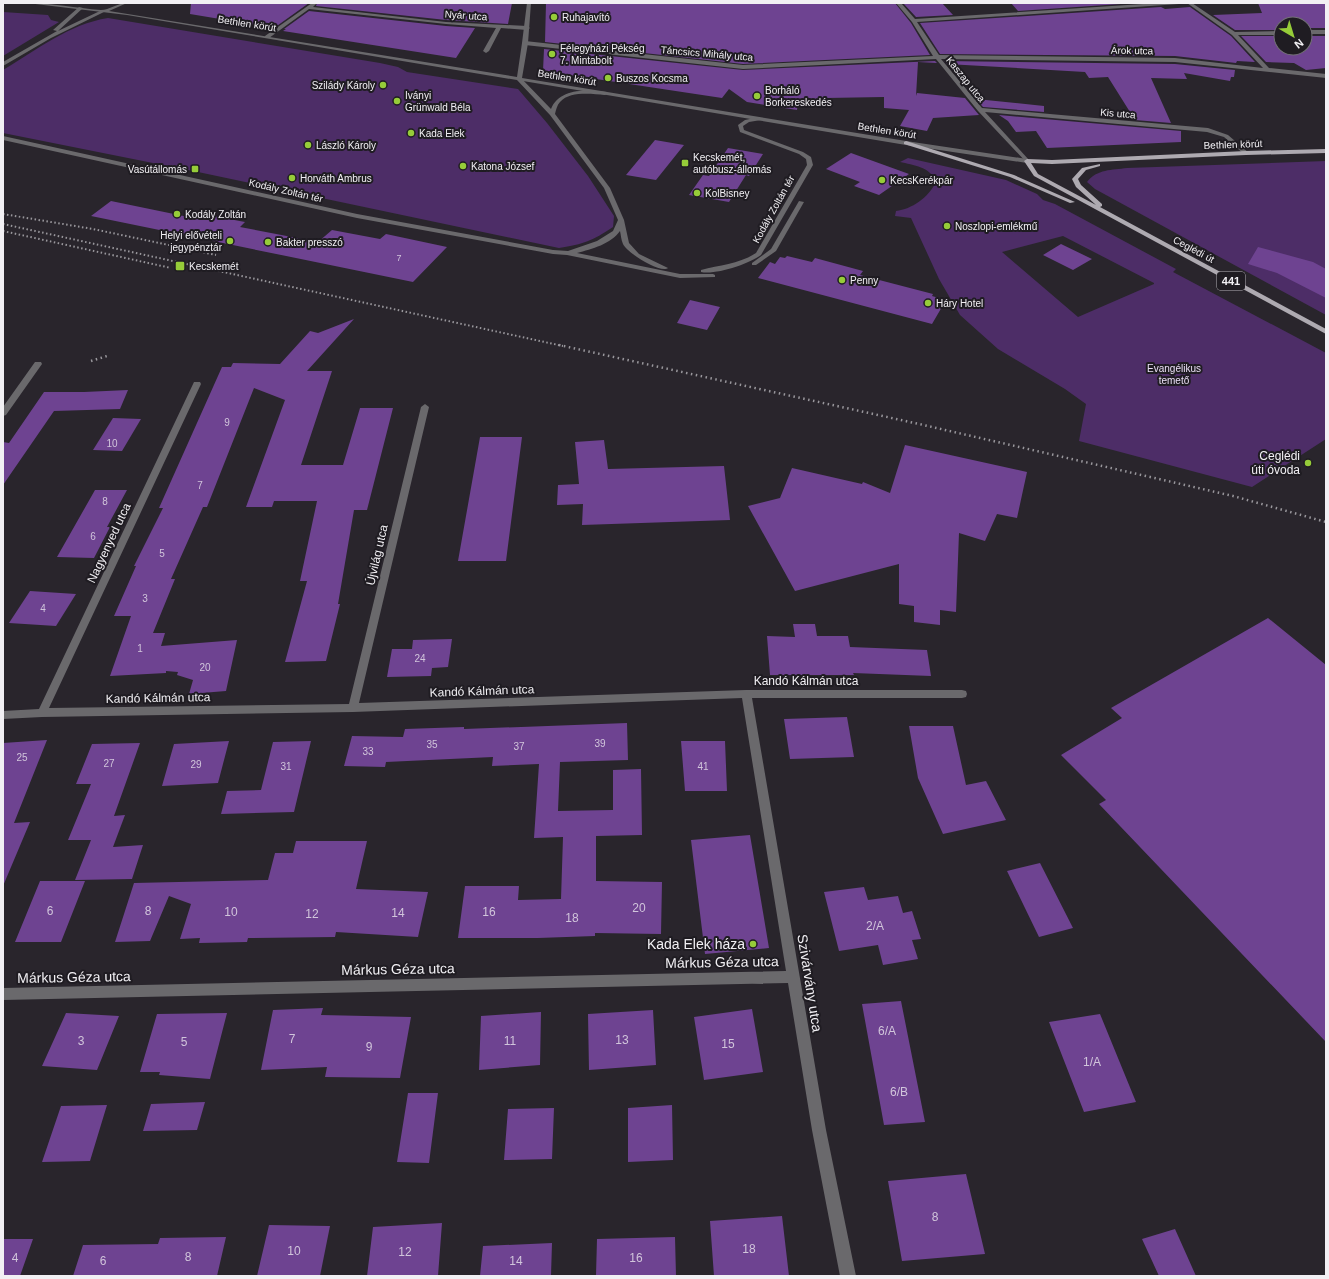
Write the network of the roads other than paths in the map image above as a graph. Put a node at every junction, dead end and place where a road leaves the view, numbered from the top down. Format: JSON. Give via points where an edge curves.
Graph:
{"nodes":[{"id":1,"x":30,"y":3,"type":"edge"},
{"id":2,"x":87,"y":3,"type":"edge"},
{"id":3,"x":125,"y":3,"type":"edge"},
{"id":4,"x":316,"y":3,"type":"edge"},
{"id":5,"x":529,"y":3,"type":"edge"},
{"id":6,"x":898,"y":3,"type":"edge"},
{"id":7,"x":1179,"y":3,"type":"edge"},
{"id":8,"x":1190,"y":3,"type":"edge"},
{"id":9,"x":81,"y":8,"type":"junction"},
{"id":10,"x":309,"y":8,"type":"junction"},
{"id":11,"x":104,"y":11,"type":"junction"},
{"id":12,"x":914,"y":21,"type":"junction"},
{"id":13,"x":499,"y":27,"type":"junction"},
{"id":14,"x":527,"y":28,"type":"junction"},
{"id":15,"x":1313,"y":32,"type":"edge"},
{"id":16,"x":1326,"y":32,"type":"edge"},
{"id":17,"x":1273,"y":33,"type":"edge"},
{"id":18,"x":1234,"y":34,"type":"junction"},
{"id":19,"x":49,"y":37,"type":"junction"},
{"id":20,"x":267,"y":37,"type":"junction"},
{"id":21,"x":525,"y":43,"type":"junction"},
{"id":22,"x":486,"y":51,"type":"dead end"},
{"id":23,"x":937,"y":57,"type":"junction"},
{"id":24,"x":3,"y":64,"type":"edge"},
{"id":25,"x":1268,"y":70,"type":"junction"},
{"id":26,"x":1326,"y":76,"type":"edge"},
{"id":27,"x":519,"y":79,"type":"junction"},
{"id":28,"x":605,"y":93,"type":"junction"},
{"id":29,"x":980,"y":110,"type":"junction"},
{"id":30,"x":552,"y":114,"type":"junction"},
{"id":31,"x":759,"y":119,"type":"junction"},
{"id":32,"x":3,"y":138,"type":"edge"},
{"id":33,"x":906,"y":144,"type":"junction"},
{"id":34,"x":1326,"y":151,"type":"edge"},
{"id":35,"x":1246,"y":153,"type":"junction"},
{"id":36,"x":1142,"y":158,"type":"junction"},
{"id":37,"x":1026,"y":160,"type":"junction"},
{"id":38,"x":801,"y":202,"type":"dead end"},
{"id":39,"x":621,"y":220,"type":"junction"},
{"id":40,"x":1136,"y":230,"type":"junction"},
{"id":41,"x":567,"y":253,"type":"junction"},
{"id":42,"x":654,"y":264,"type":"junction"},
{"id":43,"x":627,"y":265,"type":"junction"},
{"id":44,"x":669,"y":269,"type":"junction"},
{"id":45,"x":713,"y":276,"type":"junction"},
{"id":46,"x":1326,"y":332,"type":"edge"},
{"id":47,"x":38,"y":364,"type":"dead end"},
{"id":48,"x":197,"y":384,"type":"dead end"},
{"id":49,"x":425,"y":407,"type":"dead end"},
{"id":50,"x":3,"y":413,"type":"edge"},
{"id":51,"x":746,"y":694,"type":"junction"},
{"id":52,"x":962,"y":694,"type":"dead end"},
{"id":53,"x":353,"y":708,"type":"junction"},
{"id":54,"x":42,"y":713,"type":"junction"},
{"id":55,"x":3,"y":715,"type":"edge"},
{"id":56,"x":793,"y":977,"type":"junction"},
{"id":57,"x":3,"y":994,"type":"edge"},
{"id":58,"x":848,"y":1276,"type":"edge"}],
"edges":[{"from":1,"to":9,"type":"street","name":"Bethlen körút"},
{"from":2,"to":9,"type":"street"},
{"from":3,"to":11,"type":"street"},
{"from":4,"to":10,"type":"street"},
{"from":5,"to":14,"type":"street"},
{"from":6,"to":12,"type":"street","name":"Kaszap utca"},
{"from":7,"to":12,"type":"street"},
{"from":8,"to":18,"type":"street"},
{"from":9,"to":11,"type":"street","name":"Bethlen körút"},
{"from":9,"to":19,"type":"street"},
{"from":10,"to":13,"type":"street","name":"Nyár utca"},
{"from":10,"to":20,"type":"street"},
{"from":11,"to":19,"type":"street"},
{"from":11,"to":20,"type":"street","name":"Bethlen körút"},
{"from":12,"to":23,"type":"street","name":"Kaszap utca"},
{"from":13,"to":14,"type":"street","name":"Nyár utca"},
{"from":13,"to":22,"type":"street"},
{"from":14,"to":21,"type":"street"},
{"from":15,"to":16,"type":"street"},
{"from":17,"to":18,"type":"street"},
{"from":18,"to":25,"type":"street"},
{"from":19,"to":24,"type":"street"},
{"from":20,"to":27,"type":"street","name":"Bethlen körút"},
{"from":21,"to":23,"type":"street","name":"Táncsics Mihály utca","via":[[742,67]]},
{"from":21,"to":27,"type":"street"},
{"from":23,"to":25,"type":"street","name":"Árok utca","via":[[1175,60]]},
{"from":23,"to":29,"type":"street","name":"Kaszap utca"},
{"from":25,"to":26,"type":"street","name":"Árok utca"},
{"from":27,"to":28,"type":"street","name":"Bethlen körút"},
{"from":27,"to":30,"type":"street","name":"Kodály Zoltán tér"},
{"from":28,"to":30,"type":"street","via":[[565,96],[558,100]]},
{"from":28,"to":31,"type":"street","name":"Bethlen körút"},
{"from":29,"to":35,"type":"street","name":"Kis utca","via":[[1208,130],[1226,136]]},
{"from":29,"to":37,"type":"street","name":"Kaszap utca"},
{"from":30,"to":39,"type":"street","name":"Kodály Zoltán tér","via":[[607,187]]},
{"from":31,"to":33,"type":"street","name":"Bethlen körút"},
{"from":31,"to":44,"type":"street","name":"Kodály Zoltán tér","via":[[747,121],[740,126],[742,131],[801,153],[809,158],[810,165],[764,248],[750,260],[731,266],[707,271]]},
{"from":32,"to":41,"type":"street","name":"Kodály Zoltán tér","via":[[357,216]]},
{"from":33,"to":37,"type":"street","name":"Bethlen körút"},
{"from":33,"to":40,"type":"main road","via":[[1012,176]]},
{"from":34,"to":35,"type":"main road","name":"Bethlen körút"},
{"from":35,"to":36,"type":"main road","name":"Bethlen körút"},
{"from":36,"to":37,"type":"main road","via":[[1052,162]]},
{"from":36,"to":40,"type":"main road","via":[[1087,166],[1078,172],[1075,179],[1078,186],[1094,200]]},
{"from":37,"to":40,"type":"main road","number":"441","via":[[1036,175]]},
{"from":38,"to":45,"type":"street","name":"Kodály Zoltán tér","via":[[774,250],[765,258],[742,269]]},
{"from":39,"to":41,"type":"street","name":"Kodály Zoltán tér","via":[[617,231],[607,238]]},
{"from":39,"to":42,"type":"street","name":"Kodály Zoltán tér","via":[[626,244]]},
{"from":40,"to":46,"type":"main road","name":"Ceglédi út","number":"441"},
{"from":41,"to":43,"type":"street","name":"Kodály Zoltán tér"},
{"from":42,"to":43,"type":"street","name":"Kodály Zoltán tér"},
{"from":42,"to":44,"type":"street","name":"Kodály Zoltán tér"},
{"from":43,"to":45,"type":"street","name":"Kodály Zoltán tér","via":[[680,276]]},
{"from":44,"to":45,"type":"street","name":"Kodály Zoltán tér"},
{"from":47,"to":50,"type":"street"},
{"from":48,"to":54,"type":"street","name":"Nagyenyed utca"},
{"from":49,"to":53,"type":"street","name":"Újvilág utca"},
{"from":51,"to":52,"type":"street","name":"Kandó Kálmán utca"},
{"from":51,"to":53,"type":"street","name":"Kandó Kálmán utca"},
{"from":51,"to":56,"type":"street","name":"Szivárvány utca"},
{"from":53,"to":54,"type":"street","name":"Kandó Kálmán utca"},
{"from":54,"to":55,"type":"street","name":"Kandó Kálmán utca"},
{"from":56,"to":57,"type":"street","name":"Márkus Géza utca"},
{"from":56,"to":58,"type":"street","name":"Szivárvány utca","via":[[819,1130]]}]}
